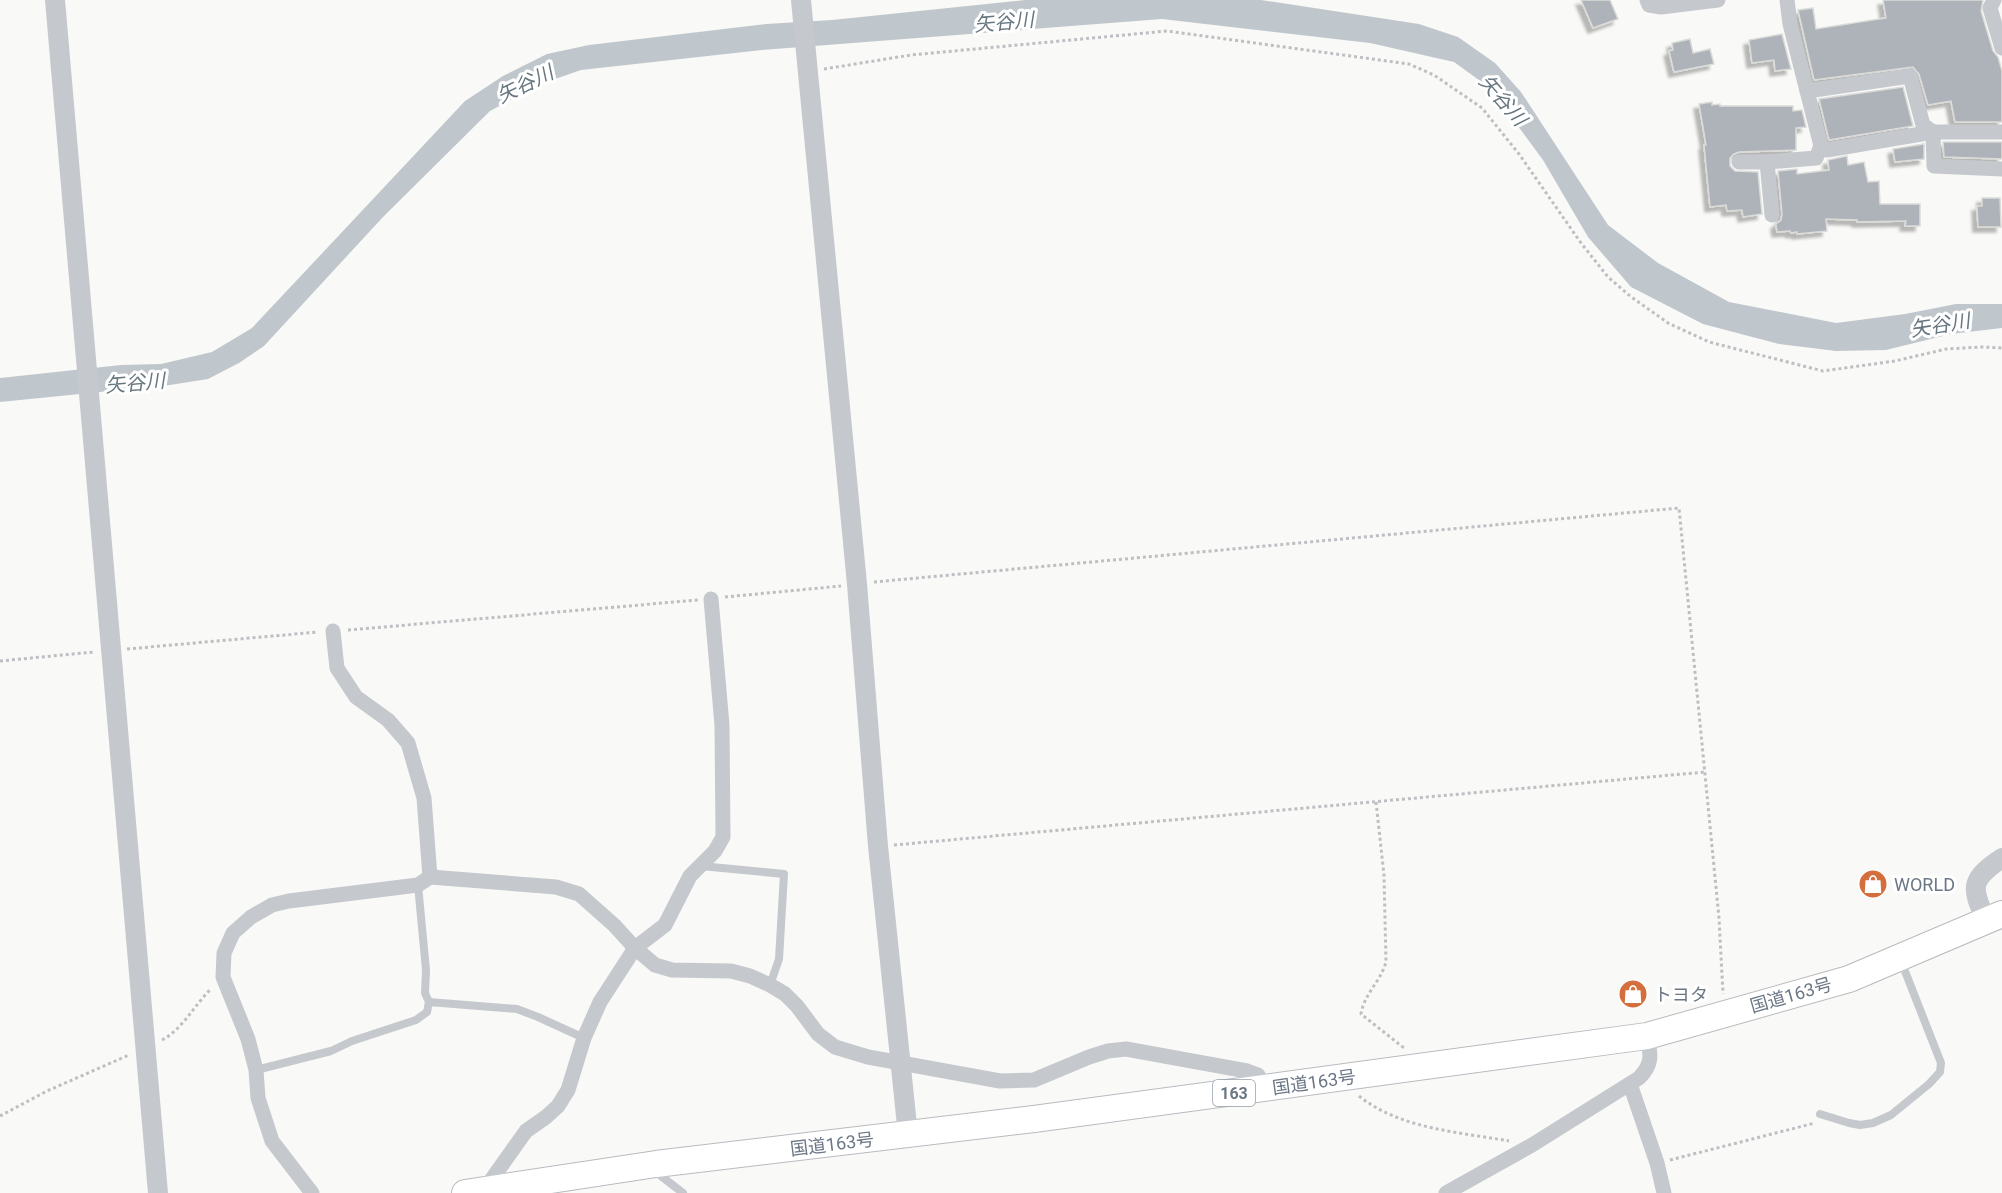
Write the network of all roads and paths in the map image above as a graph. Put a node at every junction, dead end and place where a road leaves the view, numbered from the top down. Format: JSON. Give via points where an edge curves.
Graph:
{"nodes":[{"id":1,"x":56,"y":0,"type":"edge"},
{"id":2,"x":1647,"y":0,"type":"edge"},
{"id":3,"x":1718,"y":0,"type":"edge"},
{"id":4,"x":1787,"y":0,"type":"edge"},
{"id":5,"x":1994,"y":0,"type":"edge"},
{"id":6,"x":801,"y":8,"type":"edge"},
{"id":7,"x":2002,"y":48,"type":"edge"},
{"id":8,"x":806,"y":68,"type":"junction"},
{"id":9,"x":1807,"y":91,"type":"junction"},
{"id":10,"x":1933,"y":132,"type":"junction"},
{"id":11,"x":2002,"y":132,"type":"edge"},
{"id":12,"x":1821,"y":146,"type":"junction"},
{"id":13,"x":1739,"y":162,"type":"dead end"},
{"id":14,"x":1767,"y":162,"type":"junction"},
{"id":15,"x":2002,"y":169,"type":"edge"},
{"id":16,"x":1772,"y":215,"type":"dead end"},
{"id":17,"x":2002,"y":348,"type":"edge"},
{"id":18,"x":856,"y":584,"type":"junction"},
{"id":19,"x":711,"y":599,"type":"junction"},
{"id":20,"x":333,"y":631,"type":"junction"},
{"id":21,"x":112,"y":650,"type":"junction"},
{"id":22,"x":0,"y":661,"type":"edge"},
{"id":23,"x":1705,"y":772,"type":"junction"},
{"id":24,"x":1376,"y":802,"type":"junction"},
{"id":25,"x":878,"y":846,"type":"junction"},
{"id":26,"x":2002,"y":858,"type":"edge"},
{"id":27,"x":699,"y":866,"type":"junction"},
{"id":28,"x":424,"y":881,"type":"junction"},
{"id":29,"x":1994,"y":917,"type":"edge"},
{"id":30,"x":635,"y":948,"type":"junction"},
{"id":31,"x":1900,"y":957,"type":"junction"},
{"id":32,"x":223,"y":977,"type":"junction"},
{"id":33,"x":770,"y":985,"type":"junction"},
{"id":34,"x":429,"y":1002,"type":"junction"},
{"id":35,"x":1725,"y":1015,"type":"junction"},
{"id":36,"x":1647,"y":1036,"type":"junction"},
{"id":37,"x":584,"y":1038,"type":"junction"},
{"id":38,"x":146,"y":1048,"type":"junction"},
{"id":39,"x":899,"y":1064,"type":"junction"},
{"id":40,"x":1413,"y":1068,"type":"junction"},
{"id":41,"x":256,"y":1070,"type":"junction"},
{"id":42,"x":1352,"y":1077,"type":"junction"},
{"id":43,"x":1630,"y":1083,"type":"junction"},
{"id":44,"x":1265,"y":1089,"type":"junction"},
{"id":45,"x":1820,"y":1114,"type":"joint"},
{"id":46,"x":0,"y":1116,"type":"edge"},
{"id":47,"x":908,"y":1135,"type":"junction"},
{"id":48,"x":1532,"y":1144,"type":"junction"},
{"id":49,"x":1657,"y":1163,"type":"junction"},
{"id":50,"x":656,"y":1164,"type":"junction"},
{"id":51,"x":477,"y":1192,"type":"edge"},
{"id":52,"x":158,"y":1193,"type":"edge"},
{"id":53,"x":312,"y":1193,"type":"edge"},
{"id":54,"x":683,"y":1193,"type":"edge"},
{"id":55,"x":1446,"y":1193,"type":"edge"},
{"id":56,"x":1664,"y":1193,"type":"edge"}],
"edges":[{"from":1,"to":21,"type":"street"},
{"from":2,"to":3,"type":"street","via":[[1650,6],[1661,7]]},
{"from":4,"to":9,"type":"street"},
{"from":5,"to":7,"type":"street","via":[[1990,8]]},
{"from":6,"to":8,"type":"street"},
{"from":8,"to":17,"type":"path","via":[[1167,31],[1409,64],[1434,75],[1482,108],[1608,277],[1678,328],[1710,342],[1823,371],[1946,349]]},
{"from":8,"to":18,"type":"street"},
{"from":9,"to":10,"type":"street","via":[[1910,76],[1923,125]]},
{"from":9,"to":12,"type":"street"},
{"from":10,"to":11,"type":"street"},
{"from":10,"to":12,"type":"street","via":[[1827,150]]},
{"from":10,"to":15,"type":"street","via":[[1934,166]]},
{"from":12,"to":14,"type":"street","via":[[1816,158]]},
{"from":13,"to":14,"type":"street"},
{"from":14,"to":16,"type":"street"},
{"from":18,"to":19,"type":"path"},
{"from":18,"to":23,"type":"path","via":[[1678,508]]},
{"from":18,"to":25,"type":"street"},
{"from":19,"to":20,"type":"path"},
{"from":19,"to":27,"type":"street","via":[[722,725],[723,837]]},
{"from":20,"to":21,"type":"path"},
{"from":20,"to":28,"type":"street","via":[[337,668],[356,697],[388,720],[408,743],[424,798]]},
{"from":21,"to":22,"type":"path"},
{"from":21,"to":38,"type":"street"},
{"from":23,"to":24,"type":"path"},
{"from":23,"to":35,"type":"path"},
{"from":24,"to":25,"type":"path"},
{"from":24,"to":40,"type":"path","via":[[1384,875],[1386,962],[1361,1014],[1406,1050],[1412,1057]]},
{"from":25,"to":39,"type":"street"},
{"from":26,"to":29,"type":"street","via":[[1983,871],[1975,885],[1978,903]]},
{"from":27,"to":30,"type":"street","via":[[665,925]]},
{"from":27,"to":33,"type":"lane","via":[[784,874],[779,959]]},
{"from":28,"to":30,"type":"street","via":[[556,887],[579,894]]},
{"from":28,"to":32,"type":"street","via":[[272,905],[233,933],[224,953]]},
{"from":28,"to":34,"type":"lane","via":[[424,993]]},
{"from":29,"to":31,"type":"highway","name":"国道163号","number":"163"},
{"from":30,"to":33,"type":"street","via":[[655,965],[672,970],[732,971]]},
{"from":30,"to":37,"type":"street","via":[[600,1002]]},
{"from":31,"to":35,"type":"highway","name":"国道163号","number":"163","via":[[1849,979]]},
{"from":31,"to":45,"type":"lane","via":[[1941,1063],[1940,1072],[1891,1115],[1873,1123],[1860,1125]]},
{"from":32,"to":38,"type":"path","via":[[168,1037]]},
{"from":32,"to":41,"type":"street"},
{"from":33,"to":39,"type":"street","via":[[797,1006],[818,1034],[835,1047]]},
{"from":34,"to":37,"type":"lane","via":[[517,1010]]},
{"from":34,"to":41,"type":"lane","via":[[427,1012],[416,1020],[331,1051]]},
{"from":35,"to":36,"type":"highway","name":"国道163号","number":"163"},
{"from":36,"to":40,"type":"highway","name":"国道163号","number":"163"},
{"from":36,"to":43,"type":"street","via":[[1651,1059],[1647,1071]]},
{"from":37,"to":51,"type":"street","via":[[568,1090],[558,1106],[526,1131]]},
{"from":38,"to":46,"type":"path"},
{"from":38,"to":52,"type":"street"},
{"from":39,"to":44,"type":"street","via":[[1000,1081],[1034,1080],[1089,1057],[1126,1049],[1247,1071],[1258,1075]]},
{"from":39,"to":47,"type":"street"},
{"from":40,"to":42,"type":"highway","name":"国道163号","number":"163"},
{"from":41,"to":53,"type":"street","via":[[258,1098],[272,1141]]},
{"from":42,"to":44,"type":"highway","name":"国道163号","number":"163"},
{"from":42,"to":48,"type":"path","via":[[1357,1094],[1370,1105],[1408,1121]]},
{"from":43,"to":48,"type":"street"},
{"from":43,"to":49,"type":"street"},
{"from":44,"to":47,"type":"highway","name":"国道163号","number":"163"},
{"from":45,"to":49,"type":"path","via":[[1815,1123]]},
{"from":47,"to":50,"type":"highway","name":"国道163号","number":"163"},
{"from":48,"to":55,"type":"street"},
{"from":49,"to":56,"type":"street"},
{"from":50,"to":51,"type":"highway","name":"国道163号","number":"163"},
{"from":50,"to":54,"type":"lane","via":[[662,1176]]}]}
